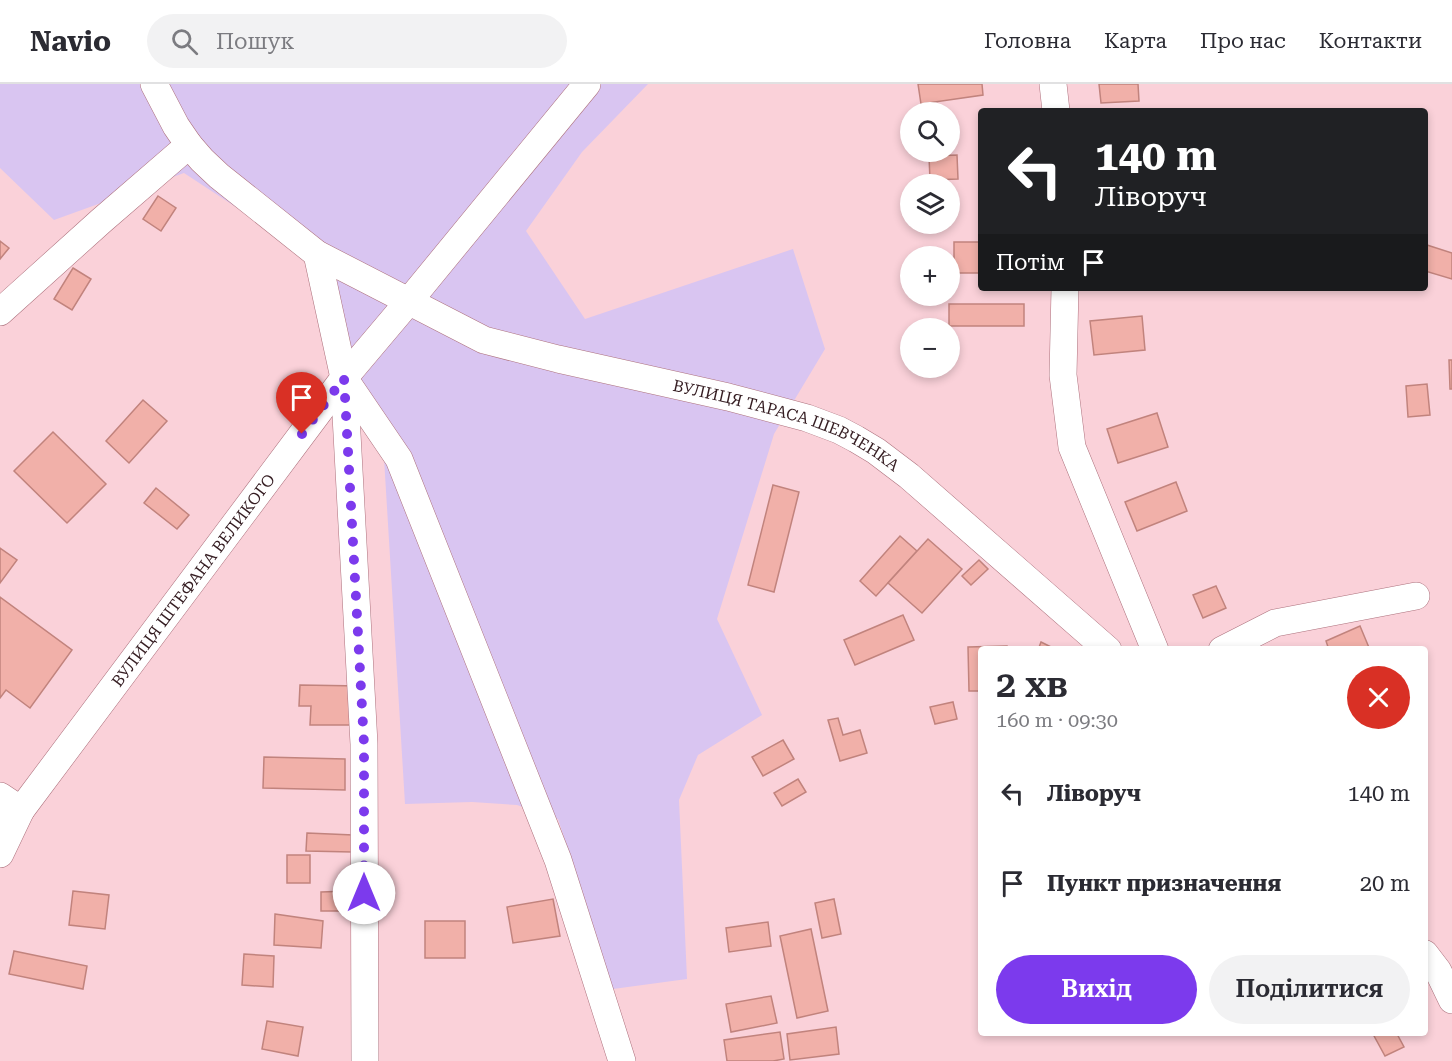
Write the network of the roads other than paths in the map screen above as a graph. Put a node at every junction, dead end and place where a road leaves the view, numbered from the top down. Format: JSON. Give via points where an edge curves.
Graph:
{"nodes":[{"id":1,"x":154,"y":84,"type":"edge"},
{"id":2,"x":587,"y":84,"type":"edge"},
{"id":3,"x":1053,"y":84,"type":"edge"},
{"id":4,"x":1056,"y":108,"type":"edge"},
{"id":5,"x":189,"y":145,"type":"junction"},
{"id":6,"x":317,"y":255,"type":"junction"},
{"id":7,"x":1065,"y":291,"type":"edge"},
{"id":8,"x":409,"y":301,"type":"junction"},
{"id":9,"x":0,"y":312,"type":"edge"},
{"id":10,"x":344,"y":378,"type":"junction"},
{"id":11,"x":1416,"y":596,"type":"dead end"},
{"id":12,"x":1103,"y":646,"type":"edge"},
{"id":13,"x":1153,"y":646,"type":"edge"},
{"id":14,"x":1230,"y":646,"type":"edge"},
{"id":15,"x":7,"y":808,"type":"edge"},
{"id":16,"x":0,"y":854,"type":"edge"},
{"id":17,"x":1428,"y":958,"type":"edge"},
{"id":18,"x":1452,"y":1000,"type":"edge"},
{"id":19,"x":365,"y":1061,"type":"edge"},
{"id":20,"x":622,"y":1061,"type":"edge"}],
"edges":[{"from":1,"to":5,"type":"street","name":"ВУЛИЦЯ ТАРАСА ШЕВЧЕНКА"},
{"from":2,"to":8,"type":"street","name":"ВУЛИЦЯ ШТЕФАНА ВЕЛИКОГО"},
{"from":3,"to":4,"type":"street"},
{"from":5,"to":6,"type":"street","name":"ВУЛИЦЯ ТАРАСА ШЕВЧЕНКА","via":[[219,176]]},
{"from":5,"to":9,"type":"street"},
{"from":6,"to":8,"type":"street","name":"ВУЛИЦЯ ТАРАСА ШЕВЧЕНКА"},
{"from":6,"to":10,"type":"street"},
{"from":7,"to":13,"type":"street","via":[[1063,375],[1072,447]]},
{"from":8,"to":10,"type":"street","name":"ВУЛИЦЯ ШТЕФАНА ВЕЛИКОГО"},
{"from":8,"to":12,"type":"street","name":"ВУЛИЦЯ ТАРАСА ШЕВЧЕНКА","via":[[484,340],[738,399],[839,430],[909,476]]},
{"from":10,"to":15,"type":"street","name":"ВУЛИЦЯ ШТЕФАНА ВЕЛИКОГО"},
{"from":10,"to":19,"type":"street","via":[[364,744]]},
{"from":10,"to":20,"type":"street","via":[[399,459],[558,860]]},
{"from":11,"to":14,"type":"street","via":[[1275,623]]},
{"from":15,"to":16,"type":"street","name":"ВУЛИЦЯ ШТЕФАНА ВЕЛИКОГО"},
{"from":17,"to":18,"type":"street"}]}
